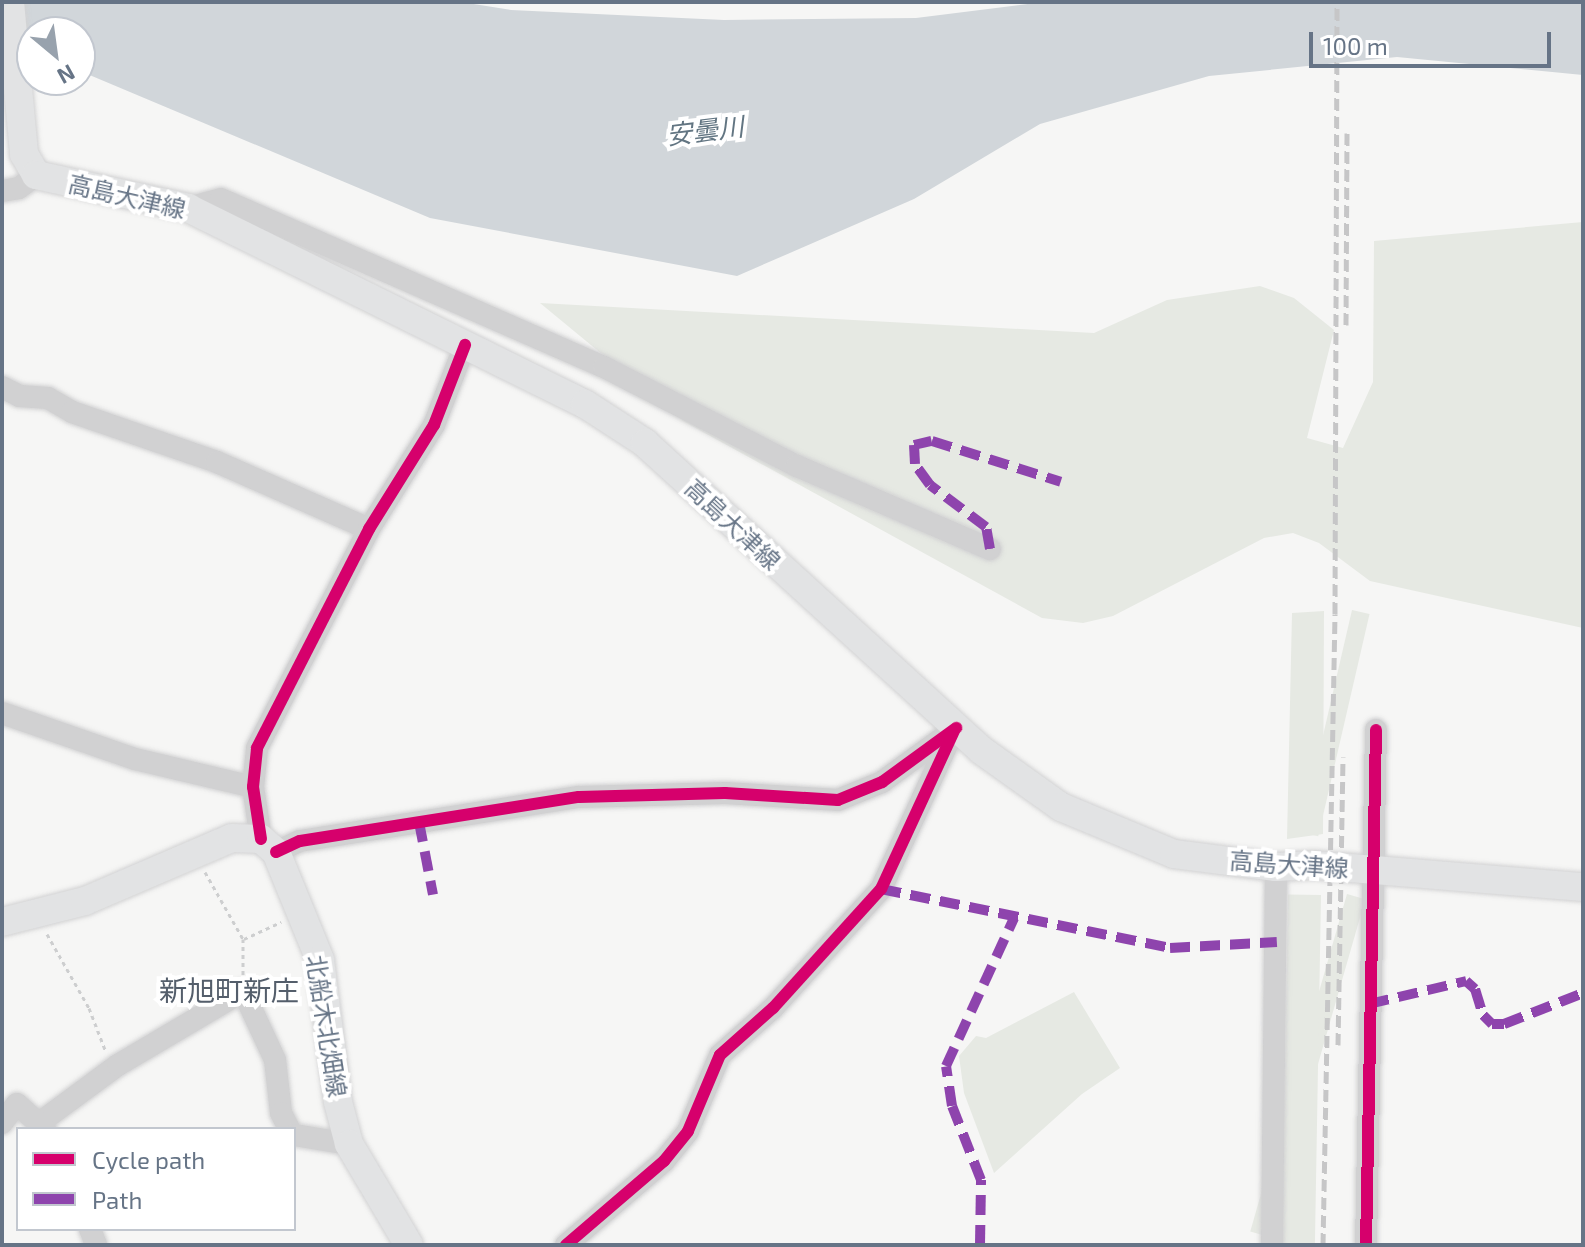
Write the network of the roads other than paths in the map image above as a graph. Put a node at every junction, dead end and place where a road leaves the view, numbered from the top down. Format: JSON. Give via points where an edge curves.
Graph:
{"nodes":[{"id":1,"x":10,"y":2,"type":"edge"},
{"id":2,"x":30,"y":164,"type":"junction"},
{"id":3,"x":2,"y":191,"type":"edge"},
{"id":4,"x":188,"y":208,"type":"junction"},
{"id":5,"x":465,"y":345,"type":"junction"},
{"id":6,"x":2,"y":387,"type":"edge"},
{"id":7,"x":369,"y":529,"type":"junction"},
{"id":8,"x":990,"y":549,"type":"dead end"},
{"id":9,"x":2,"y":713,"type":"edge"},
{"id":10,"x":956,"y":728,"type":"junction"},
{"id":11,"x":1376,"y":730,"type":"dead end"},
{"id":12,"x":253,"y":787,"type":"junction"},
{"id":13,"x":268,"y":846,"type":"junction"},
{"id":14,"x":1276,"y":867,"type":"junction"},
{"id":15,"x":1370,"y":870,"type":"junction"},
{"id":16,"x":1583,"y":887,"type":"edge"},
{"id":17,"x":2,"y":922,"type":"edge"},
{"id":18,"x":2,"y":1123,"type":"edge"},
{"id":19,"x":44,"y":1125,"type":"edge"},
{"id":20,"x":288,"y":1127,"type":"edge"},
{"id":21,"x":296,"y":1135,"type":"edge"},
{"id":22,"x":349,"y":1144,"type":"junction"},
{"id":23,"x":409,"y":1245,"type":"edge"},
{"id":24,"x":566,"y":1245,"type":"edge"},
{"id":25,"x":1272,"y":1245,"type":"edge"},
{"id":26,"x":1366,"y":1245,"type":"edge"}],
"edges":[{"from":1,"to":2,"type":"main road"},
{"from":2,"to":3,"type":"street","via":[[19,188]]},
{"from":2,"to":4,"type":"main road","name":"高島大津線"},
{"from":4,"to":5,"type":"main road","name":"高島大津線"},
{"from":4,"to":8,"type":"street","via":[[221,199],[604,367],[797,466]]},
{"from":5,"to":7,"type":"street","via":[[434,425]]},
{"from":5,"to":10,"type":"main road","name":"高島大津線","via":[[585,404],[645,443]]},
{"from":6,"to":7,"type":"street","via":[[20,396],[48,398],[72,412],[217,462]]},
{"from":7,"to":12,"type":"street","via":[[257,748]]},
{"from":9,"to":12,"type":"street","via":[[135,759]]},
{"from":10,"to":13,"type":"street","via":[[882,782],[838,800],[725,793],[579,797]]},
{"from":10,"to":14,"type":"main road","name":"高島大津線","via":[[1021,781],[1111,831],[1174,854]]},
{"from":10,"to":24,"type":"street","via":[[881,889],[773,1008],[720,1055],[688,1131],[664,1161]]},
{"from":11,"to":15,"type":"street"},
{"from":12,"to":13,"type":"street"},
{"from":13,"to":17,"type":"main road","via":[[232,838],[37,917]]},
{"from":13,"to":22,"type":"main road","name":"北船木北畑線","via":[[303,913],[320,960],[338,1102]]},
{"from":14,"to":15,"type":"main road","name":"高島大津線"},
{"from":14,"to":25,"type":"street"},
{"from":15,"to":16,"type":"main road","name":"高島大津線"},
{"from":15,"to":26,"type":"street"},
{"from":18,"to":19,"type":"street","via":[[17,1104]]},
{"from":19,"to":20,"type":"street","via":[[115,1067],[243,991],[275,1060],[281,1113]]},
{"from":21,"to":22,"type":"street"},
{"from":22,"to":23,"type":"main road","name":"北船木北畑線"}]}
